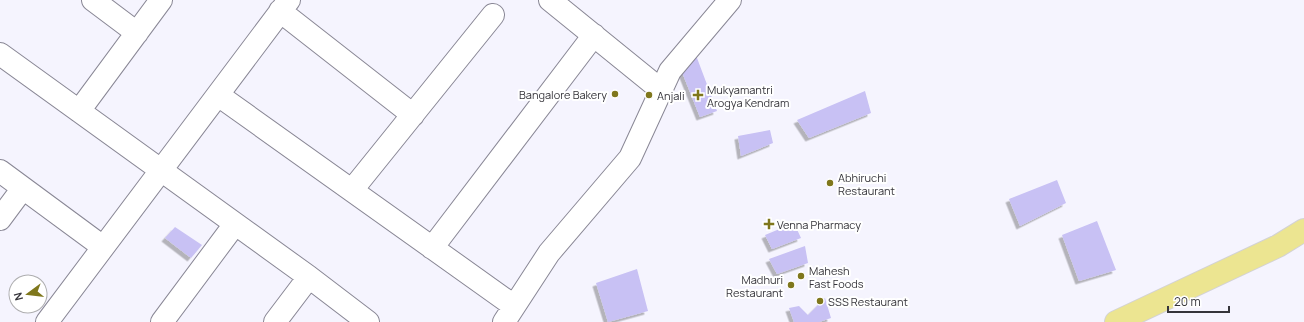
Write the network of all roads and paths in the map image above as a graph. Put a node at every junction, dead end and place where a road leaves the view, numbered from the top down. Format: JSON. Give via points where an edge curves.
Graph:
{"nodes":[{"id":1,"x":93,"y":0,"type":"edge"},
{"id":2,"x":161,"y":0,"type":"edge"},
{"id":3,"x":550,"y":0,"type":"edge"},
{"id":4,"x":730,"y":0,"type":"edge"},
{"id":5,"x":285,"y":6,"type":"edge"},
{"id":6,"x":493,"y":15,"type":"dead end"},
{"id":7,"x":137,"y":33,"type":"junction"},
{"id":8,"x":594,"y":35,"type":"junction"},
{"id":9,"x":0,"y":54,"type":"edge"},
{"id":10,"x":661,"y":90,"type":"junction"},
{"id":11,"x":218,"y":95,"type":"junction"},
{"id":12,"x":80,"y":111,"type":"junction"},
{"id":13,"x":413,"y":115,"type":"junction"},
{"id":14,"x":161,"y":170,"type":"junction"},
{"id":15,"x":0,"y":171,"type":"edge"},
{"id":16,"x":23,"y":188,"type":"junction"},
{"id":17,"x":352,"y":190,"type":"junction"},
{"id":18,"x":0,"y":219,"type":"edge"},
{"id":19,"x":235,"y":224,"type":"junction"},
{"id":20,"x":1304,"y":230,"type":"edge"},
{"id":21,"x":103,"y":247,"type":"junction"},
{"id":22,"x":432,"y":248,"type":"junction"},
{"id":23,"x":309,"y":276,"type":"junction"},
{"id":24,"x":509,"y":314,"type":"edge"},
{"id":25,"x":47,"y":322,"type":"edge"},
{"id":26,"x":162,"y":322,"type":"edge"},
{"id":27,"x":275,"y":322,"type":"edge"},
{"id":28,"x":368,"y":322,"type":"edge"},
{"id":29,"x":1116,"y":322,"type":"edge"}],
"edges":[{"from":1,"to":7,"type":"street"},
{"from":2,"to":7,"type":"street"},
{"from":3,"to":8,"type":"street"},
{"from":4,"to":10,"type":"street","via":[[670,71]]},
{"from":5,"to":11,"type":"street"},
{"from":5,"to":13,"type":"street"},
{"from":6,"to":13,"type":"street"},
{"from":7,"to":12,"type":"street"},
{"from":8,"to":10,"type":"street"},
{"from":8,"to":22,"type":"street"},
{"from":9,"to":12,"type":"street"},
{"from":10,"to":24,"type":"street","via":[[630,158],[549,253]]},
{"from":11,"to":14,"type":"street"},
{"from":11,"to":17,"type":"street"},
{"from":12,"to":14,"type":"street"},
{"from":13,"to":17,"type":"street"},
{"from":14,"to":19,"type":"street"},
{"from":14,"to":21,"type":"street"},
{"from":15,"to":16,"type":"street"},
{"from":16,"to":18,"type":"street"},
{"from":16,"to":21,"type":"street"},
{"from":17,"to":22,"type":"street"},
{"from":19,"to":23,"type":"street"},
{"from":19,"to":26,"type":"street"},
{"from":20,"to":29,"type":"main road","via":[[1278,246]]},
{"from":21,"to":25,"type":"street"},
{"from":22,"to":24,"type":"street"},
{"from":23,"to":27,"type":"street"},
{"from":23,"to":28,"type":"street"}]}
